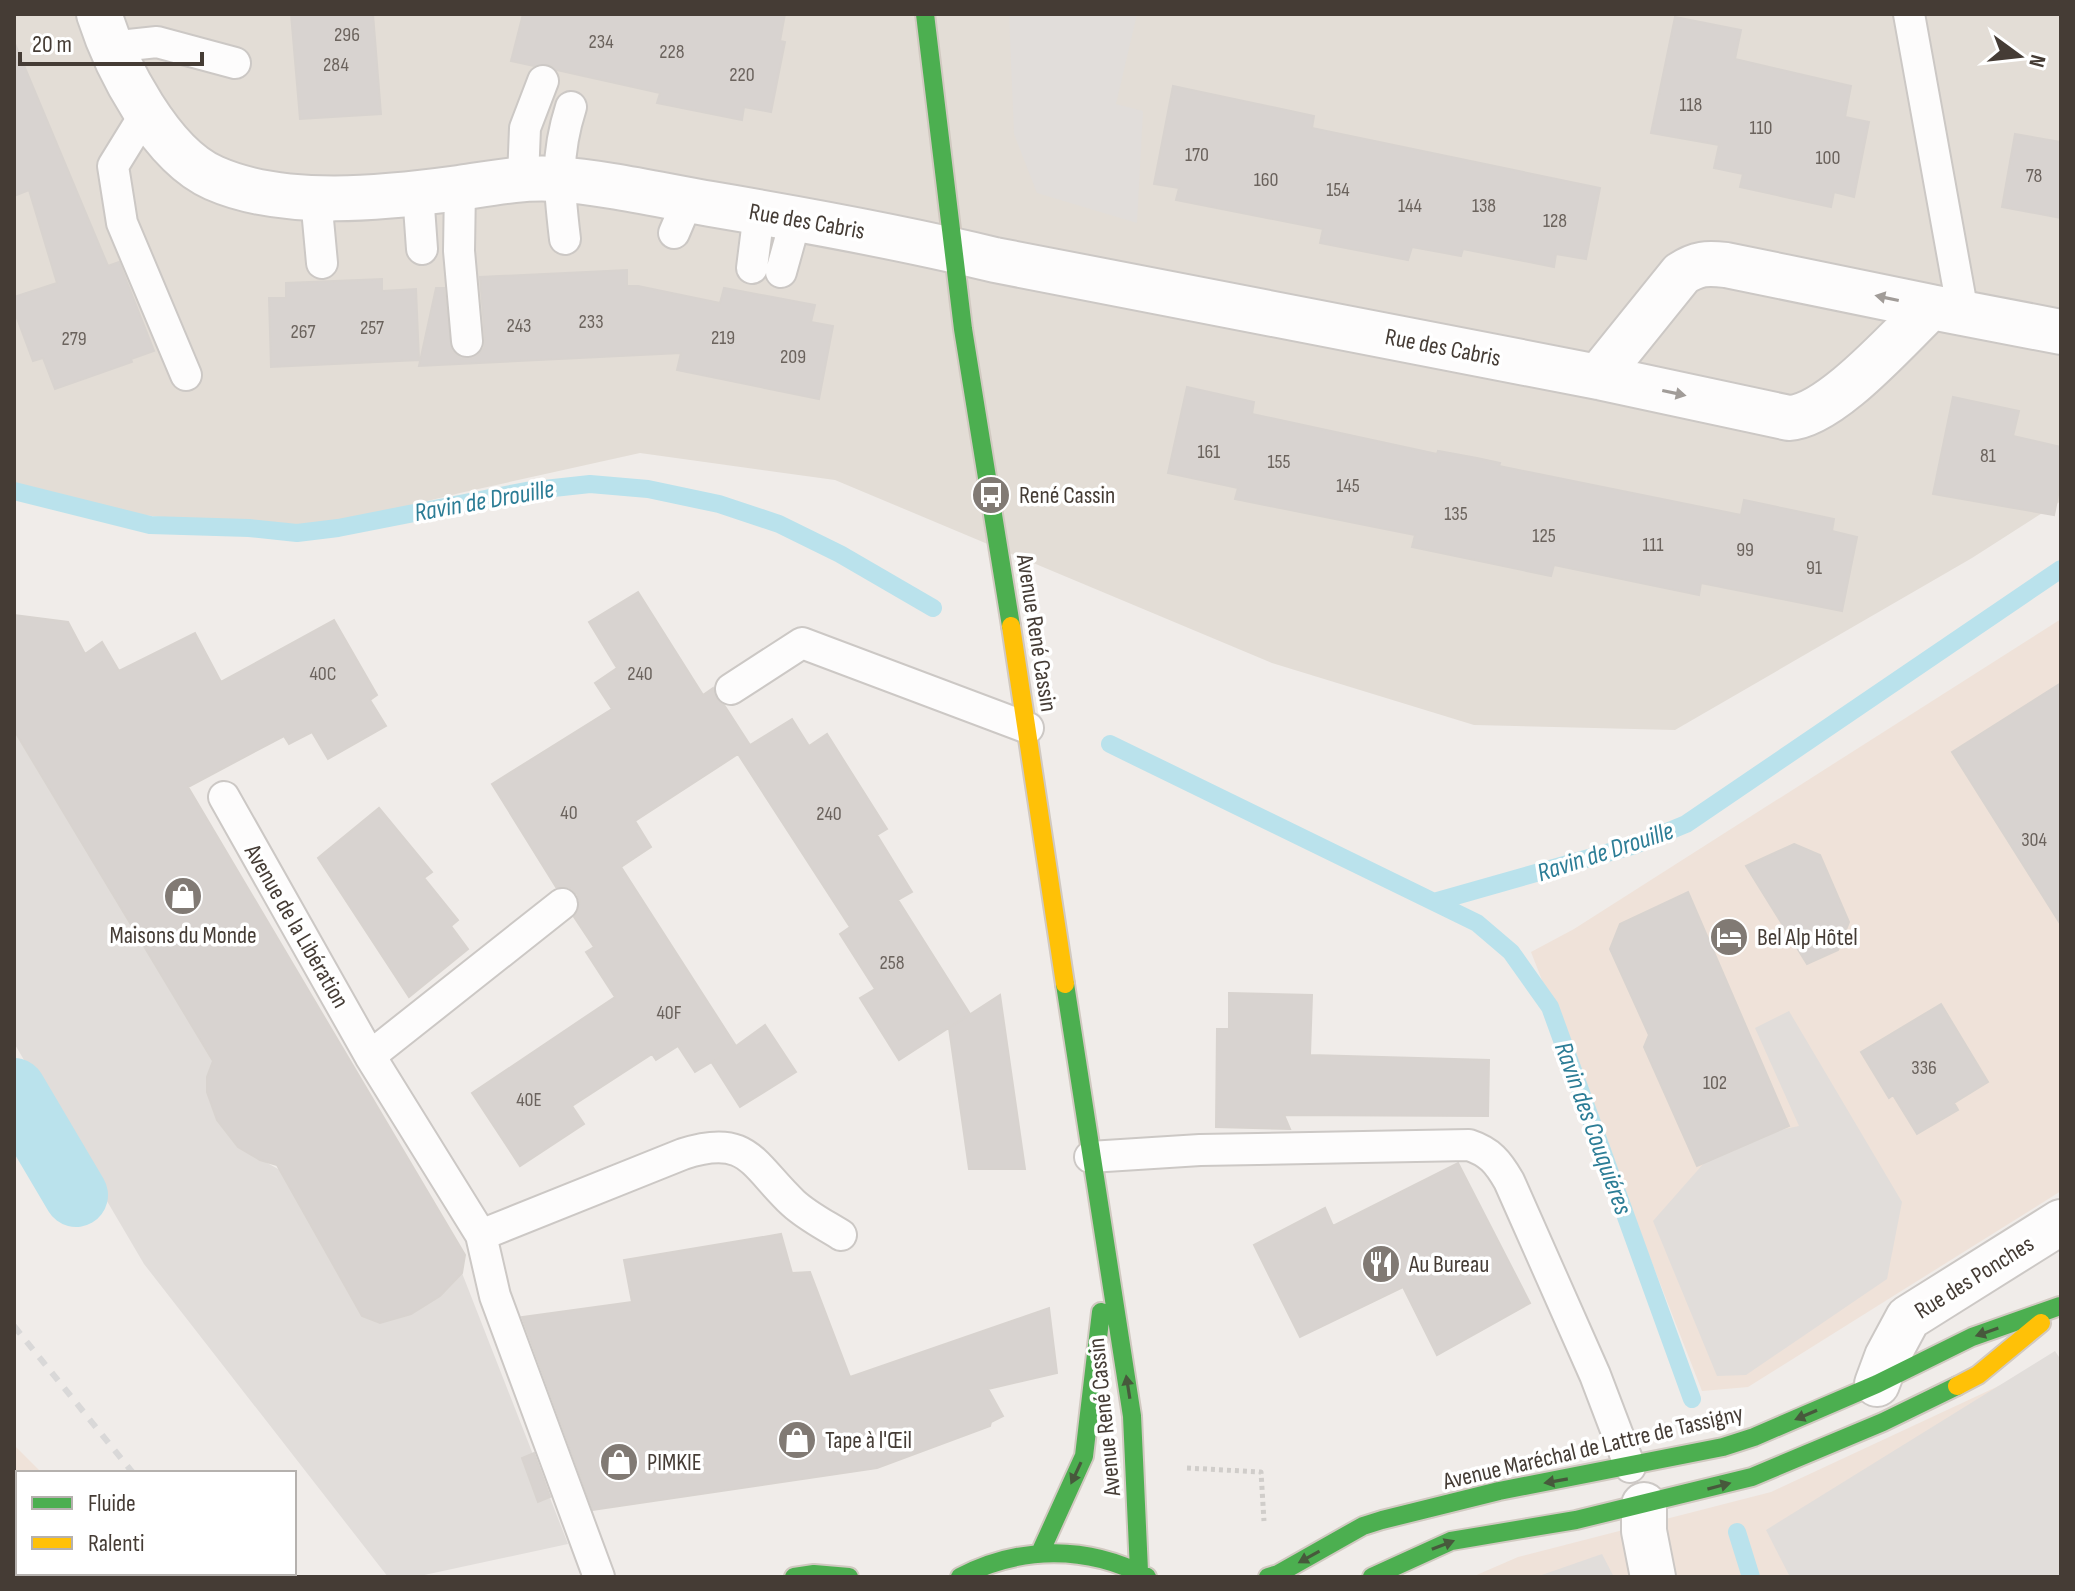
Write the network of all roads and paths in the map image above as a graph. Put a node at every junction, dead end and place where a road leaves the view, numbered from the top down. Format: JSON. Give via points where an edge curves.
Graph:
{"nodes":[{"id":1,"x":925,"y":14,"type":"edge"},
{"id":2,"x":1909,"y":14,"type":"edge"},
{"id":3,"x":104,"y":31,"type":"edge"},
{"id":4,"x":235,"y":63,"type":"dead end"},
{"id":5,"x":543,"y":81,"type":"dead end"},
{"id":6,"x":571,"y":107,"type":"dead end"},
{"id":7,"x":145,"y":114,"type":"junction"},
{"id":8,"x":540,"y":179,"type":"junction"},
{"id":9,"x":439,"y":190,"type":"junction"},
{"id":10,"x":316,"y":198,"type":"junction"},
{"id":11,"x":778,"y":215,"type":"junction"},
{"id":12,"x":565,"y":239,"type":"dead end"},
{"id":13,"x":422,"y":249,"type":"dead end"},
{"id":14,"x":952,"y":249,"type":"junction"},
{"id":15,"x":322,"y":263,"type":"dead end"},
{"id":16,"x":766,"y":270,"type":"dead end"},
{"id":17,"x":1947,"y":310,"type":"junction"},
{"id":18,"x":2061,"y":332,"type":"edge"},
{"id":19,"x":467,"y":341,"type":"dead end"},
{"id":20,"x":186,"y":375,"type":"dead end"},
{"id":21,"x":1598,"y":377,"type":"junction"},
{"id":22,"x":731,"y":689,"type":"dead end"},
{"id":23,"x":1028,"y":728,"type":"junction"},
{"id":24,"x":224,"y":797,"type":"dead end"},
{"id":25,"x":562,"y":904,"type":"dead end"},
{"id":26,"x":370,"y":1056,"type":"junction"},
{"id":27,"x":1090,"y":1157,"type":"junction"},
{"id":28,"x":2061,"y":1222,"type":"edge"},
{"id":29,"x":481,"y":1235,"type":"junction"},
{"id":30,"x":841,"y":1235,"type":"dead end"},
{"id":31,"x":1108,"y":1258,"type":"junction"},
{"id":32,"x":2061,"y":1306,"type":"edge"},
{"id":33,"x":1877,"y":1384,"type":"junction"},
{"id":34,"x":1179,"y":1467,"type":"dead end"},
{"id":35,"x":1637,"y":1486,"type":"junction"},
{"id":36,"x":1265,"y":1531,"type":"dead end"},
{"id":37,"x":1040,"y":1553,"type":"junction"},
{"id":38,"x":1143,"y":1574,"type":"edge"},
{"id":39,"x":599,"y":1577,"type":"edge"},
{"id":40,"x":794,"y":1577,"type":"edge"},
{"id":41,"x":849,"y":1577,"type":"edge"},
{"id":42,"x":960,"y":1577,"type":"edge"},
{"id":43,"x":1268,"y":1577,"type":"edge"},
{"id":44,"x":1372,"y":1577,"type":"edge"},
{"id":45,"x":1653,"y":1577,"type":"edge"}],
"edges":[{"from":1,"to":14,"type":"main road","name":"Avenue René Cassin"},
{"from":2,"to":17,"type":"lane"},
{"from":3,"to":4,"type":"lane"},
{"from":3,"to":7,"type":"street","name":"Rue des Cabris"},
{"from":5,"to":8,"type":"lane","via":[[525,128]]},
{"from":6,"to":8,"type":"lane"},
{"from":7,"to":10,"type":"street","name":"Rue des Cabris","via":[[185,158],[212,178],[277,196]]},
{"from":7,"to":20,"type":"lane","via":[[113,166],[122,223]]},
{"from":8,"to":9,"type":"street","name":"Rue des Cabris"},
{"from":8,"to":11,"type":"street","name":"Rue des Cabris","via":[[607,185],[681,217]]},
{"from":8,"to":12,"type":"lane"},
{"from":9,"to":10,"type":"street","name":"Rue des Cabris"},
{"from":9,"to":13,"type":"lane"},
{"from":9,"to":19,"type":"lane","via":[[459,251]]},
{"from":10,"to":15,"type":"lane"},
{"from":11,"to":14,"type":"street","name":"Rue des Cabris"},
{"from":11,"to":16,"type":"lane"},
{"from":14,"to":21,"type":"street","name":"Rue des Cabris"},
{"from":14,"to":23,"type":"main road","name":"Avenue René Cassin"},
{"from":17,"to":18,"type":"street"},
{"from":21,"to":17,"type":"street","name":"Rue des Cabris","one_way":true,"via":[[1799,417]]},
{"from":17,"to":21,"type":"street","one_way":true,"via":[[1703,263],[1681,274]]},
{"from":22,"to":23,"type":"lane","via":[[802,643]]},
{"from":23,"to":27,"type":"main road","name":"Avenue René Cassin"},
{"from":24,"to":26,"type":"lane","name":"Avenue de la Libération"},
{"from":25,"to":26,"type":"lane"},
{"from":26,"to":29,"type":"lane","name":"Avenue de la Libération"},
{"from":27,"to":31,"type":"main road","name":"Avenue René Cassin"},
{"from":27,"to":35,"type":"lane","via":[[1248,1149],[1481,1149],[1497,1160],[1509,1181],[1595,1375]]},
{"from":28,"to":33,"type":"street","name":"Rue des Ponches","via":[[1908,1318]]},
{"from":29,"to":30,"type":"lane","via":[[714,1146],[745,1153],[795,1204]]},
{"from":29,"to":39,"type":"lane","name":"Avenue de la Libération","via":[[495,1296]]},
{"from":31,"to":37,"type":"main road","name":"Avenue René Cassin","one_way":true,"via":[[1084,1456]]},
{"from":38,"to":31,"type":"main road","name":"Avenue René Cassin","one_way":true,"via":[[1132,1416]]},
{"from":32,"to":33,"type":"main road","name":"Avenue Maréchal de Lattre de Tassigny","one_way":true,"via":[[1972,1337]]},
{"from":35,"to":32,"type":"main road","name":"Avenue Maréchal de Lattre de Tassigny","one_way":true,"via":[[1752,1477],[1883,1422],[1978,1375]]},
{"from":33,"to":35,"type":"main road","name":"Avenue Maréchal de Lattre de Tassigny","one_way":true},
{"from":34,"to":36,"type":"path","via":[[1261,1472]]},
{"from":35,"to":43,"type":"main road","name":"Avenue Maréchal de Lattre de Tassigny","one_way":true,"via":[[1499,1491],[1363,1526]]},
{"from":44,"to":35,"type":"main road","name":"Avenue Maréchal de Lattre de Tassigny","one_way":true,"via":[[1451,1541],[1576,1520]]},
{"from":35,"to":45,"type":"street"},
{"from":37,"to":38,"type":"main road","via":[[1091,1555]]},
{"from":37,"to":42,"type":"main road"},
{"from":40,"to":41,"type":"main road"}]}
